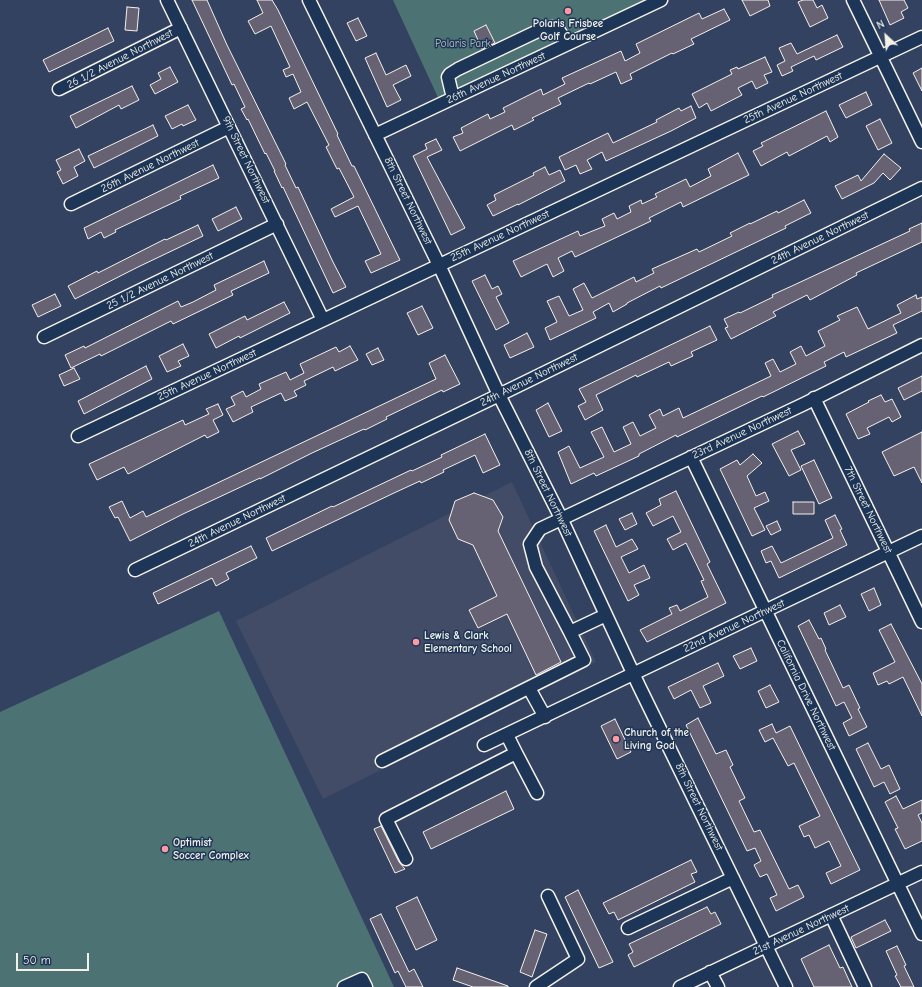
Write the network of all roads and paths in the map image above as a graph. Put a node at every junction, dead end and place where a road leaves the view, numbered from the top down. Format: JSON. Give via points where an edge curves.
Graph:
{"nodes":[{"id":1,"x":167,"y":0,"type":"edge"},
{"id":2,"x":309,"y":0,"type":"edge"},
{"id":3,"x":661,"y":0,"type":"edge"},
{"id":4,"x":853,"y":0,"type":"edge"},
{"id":5,"x":181,"y":28,"type":"junction"},
{"id":6,"x":922,"y":37,"type":"edge"},
{"id":7,"x":568,"y":44,"type":"junction"},
{"id":8,"x":881,"y":57,"type":"junction"},
{"id":9,"x":59,"y":89,"type":"dead end"},
{"id":10,"x":453,"y":98,"type":"junction"},
{"id":11,"x":230,"y":127,"type":"junction"},
{"id":12,"x":375,"y":135,"type":"junction"},
{"id":13,"x":922,"y":142,"type":"edge"},
{"id":14,"x":922,"y":188,"type":"edge"},
{"id":15,"x":71,"y":204,"type":"dead end"},
{"id":16,"x":277,"y":224,"type":"junction"},
{"id":17,"x":439,"y":265,"type":"junction"},
{"id":18,"x":324,"y":320,"type":"junction"},
{"id":19,"x":44,"y":337,"type":"dead end"},
{"id":20,"x":922,"y":345,"type":"edge"},
{"id":21,"x":499,"y":395,"type":"junction"},
{"id":22,"x":814,"y":398,"type":"junction"},
{"id":23,"x":78,"y":436,"type":"dead end"},
{"id":24,"x":691,"y":456,"type":"junction"},
{"id":25,"x":561,"y":518,"type":"junction"},
{"id":26,"x":922,"y":536,"type":"edge"},
{"id":27,"x":888,"y":552,"type":"junction"},
{"id":28,"x":135,"y":570,"type":"dead end"},
{"id":29,"x":765,"y":612,"type":"junction"},
{"id":30,"x":606,"y":615,"type":"junction"},
{"id":31,"x":922,"y":622,"type":"edge"},
{"id":32,"x":570,"y":632,"type":"junction"},
{"id":33,"x":634,"y":674,"type":"junction"},
{"id":34,"x":529,"y":688,"type":"junction"},
{"id":35,"x":545,"y":716,"type":"junction"},
{"id":36,"x":507,"y":735,"type":"junction"},
{"id":37,"x":484,"y":745,"type":"dead end"},
{"id":38,"x":516,"y":753,"type":"junction"},
{"id":39,"x":382,"y":761,"type":"dead end"},
{"id":40,"x":537,"y":793,"type":"dead end"},
{"id":41,"x":406,"y":859,"type":"dead end"},
{"id":42,"x":922,"y":872,"type":"edge"},
{"id":43,"x":733,"y":878,"type":"junction"},
{"id":44,"x":898,"y":884,"type":"junction"},
{"id":45,"x":548,"y":896,"type":"dead end"},
{"id":46,"x":831,"y":915,"type":"junction"},
{"id":47,"x":628,"y":928,"type":"dead end"},
{"id":48,"x":922,"y":934,"type":"edge"},
{"id":49,"x":766,"y":946,"type":"junction"},
{"id":50,"x":710,"y":972,"type":"junction"},
{"id":51,"x":344,"y":987,"type":"edge"},
{"id":52,"x":366,"y":987,"type":"edge"},
{"id":53,"x":536,"y":987,"type":"edge"},
{"id":54,"x":680,"y":987,"type":"edge"},
{"id":55,"x":718,"y":987,"type":"edge"},
{"id":56,"x":786,"y":987,"type":"edge"},
{"id":57,"x":865,"y":987,"type":"edge"}],
"edges":[{"from":1,"to":5,"type":"street","name":"9th Street Northwest"},
{"from":2,"to":12,"type":"street","name":"8th Street Northwest"},
{"from":3,"to":7,"type":"street","name":"26th Avenue Northwest"},
{"from":4,"to":8,"type":"street"},
{"from":5,"to":9,"type":"street","name":"26 1/2 Avenue Northwest"},
{"from":5,"to":11,"type":"street","name":"9th Street Northwest"},
{"from":6,"to":8,"type":"street","name":"25th Avenue Northwest"},
{"from":7,"to":10,"type":"street","name":"26th Avenue Northwest"},
{"from":7,"to":10,"type":"street","via":[[557,28],[542,29],[450,74],[448,78]]},
{"from":8,"to":13,"type":"street"},
{"from":8,"to":17,"type":"street","name":"25th Avenue Northwest"},
{"from":10,"to":12,"type":"street","name":"26th Avenue Northwest"},
{"from":11,"to":15,"type":"street","name":"26th Avenue Northwest"},
{"from":11,"to":16,"type":"street","name":"9th Street Northwest"},
{"from":12,"to":17,"type":"street","name":"8th Street Northwest"},
{"from":14,"to":21,"type":"street","name":"24th Avenue Northwest"},
{"from":16,"to":18,"type":"street","name":"9th Street Northwest"},
{"from":16,"to":19,"type":"street","name":"25 1/2 Avenue Northwest"},
{"from":17,"to":18,"type":"street","name":"25th Avenue Northwest"},
{"from":17,"to":21,"type":"street","name":"8th Street Northwest"},
{"from":18,"to":23,"type":"street","name":"25th Avenue Northwest"},
{"from":20,"to":22,"type":"street","name":"23rd Avenue Northwest"},
{"from":21,"to":25,"type":"street","name":"8th Street Northwest"},
{"from":21,"to":28,"type":"street","name":"24th Avenue Northwest"},
{"from":22,"to":24,"type":"street","name":"23rd Avenue Northwest"},
{"from":22,"to":27,"type":"street","name":"7th Street Northwest"},
{"from":24,"to":25,"type":"street","name":"23rd Avenue Northwest"},
{"from":24,"to":29,"type":"street","name":"California Drive Northwest"},
{"from":25,"to":30,"type":"street","name":"8th Street Northwest"},
{"from":25,"to":32,"type":"street","name":"23rd Avenue Northwest","via":[[540,529],[530,544],[536,567]]},
{"from":26,"to":27,"type":"street","name":"22nd Avenue Northwest"},
{"from":27,"to":29,"type":"street","name":"22nd Avenue Northwest"},
{"from":27,"to":31,"type":"street","name":"7th Street Northwest"},
{"from":29,"to":33,"type":"street","name":"22nd Avenue Northwest"},
{"from":29,"to":44,"type":"street","name":"California Drive Northwest"},
{"from":30,"to":32,"type":"street"},
{"from":30,"to":33,"type":"street","name":"8th Street Northwest"},
{"from":32,"to":34,"type":"street","name":"23rd Avenue Northwest","via":[[584,660]]},
{"from":33,"to":35,"type":"street","name":"22nd Avenue Northwest"},
{"from":33,"to":43,"type":"street","name":"8th Street Northwest"},
{"from":34,"to":35,"type":"street"},
{"from":34,"to":39,"type":"street"},
{"from":35,"to":36,"type":"street","name":"22nd Avenue Northwest"},
{"from":36,"to":37,"type":"street","name":"22nd Avenue Northwest"},
{"from":36,"to":38,"type":"street"},
{"from":38,"to":40,"type":"street"},
{"from":38,"to":41,"type":"street","via":[[386,819]]},
{"from":42,"to":44,"type":"street","name":"21st Avenue Northwest"},
{"from":43,"to":47,"type":"street"},
{"from":43,"to":49,"type":"street","name":"8th Street Northwest"},
{"from":44,"to":46,"type":"street","name":"21st Avenue Northwest"},
{"from":44,"to":48,"type":"street","name":"California Drive Northwest"},
{"from":45,"to":53,"type":"street","via":[[578,959]]},
{"from":46,"to":49,"type":"street","name":"21st Avenue Northwest"},
{"from":46,"to":57,"type":"street"},
{"from":49,"to":50,"type":"street","name":"21st Avenue Northwest"},
{"from":49,"to":56,"type":"street","name":"8th Street Northwest"},
{"from":50,"to":54,"type":"street","name":"21st Avenue Northwest"},
{"from":50,"to":55,"type":"street"},
{"from":51,"to":52,"type":"street","via":[[362,979]]}]}
